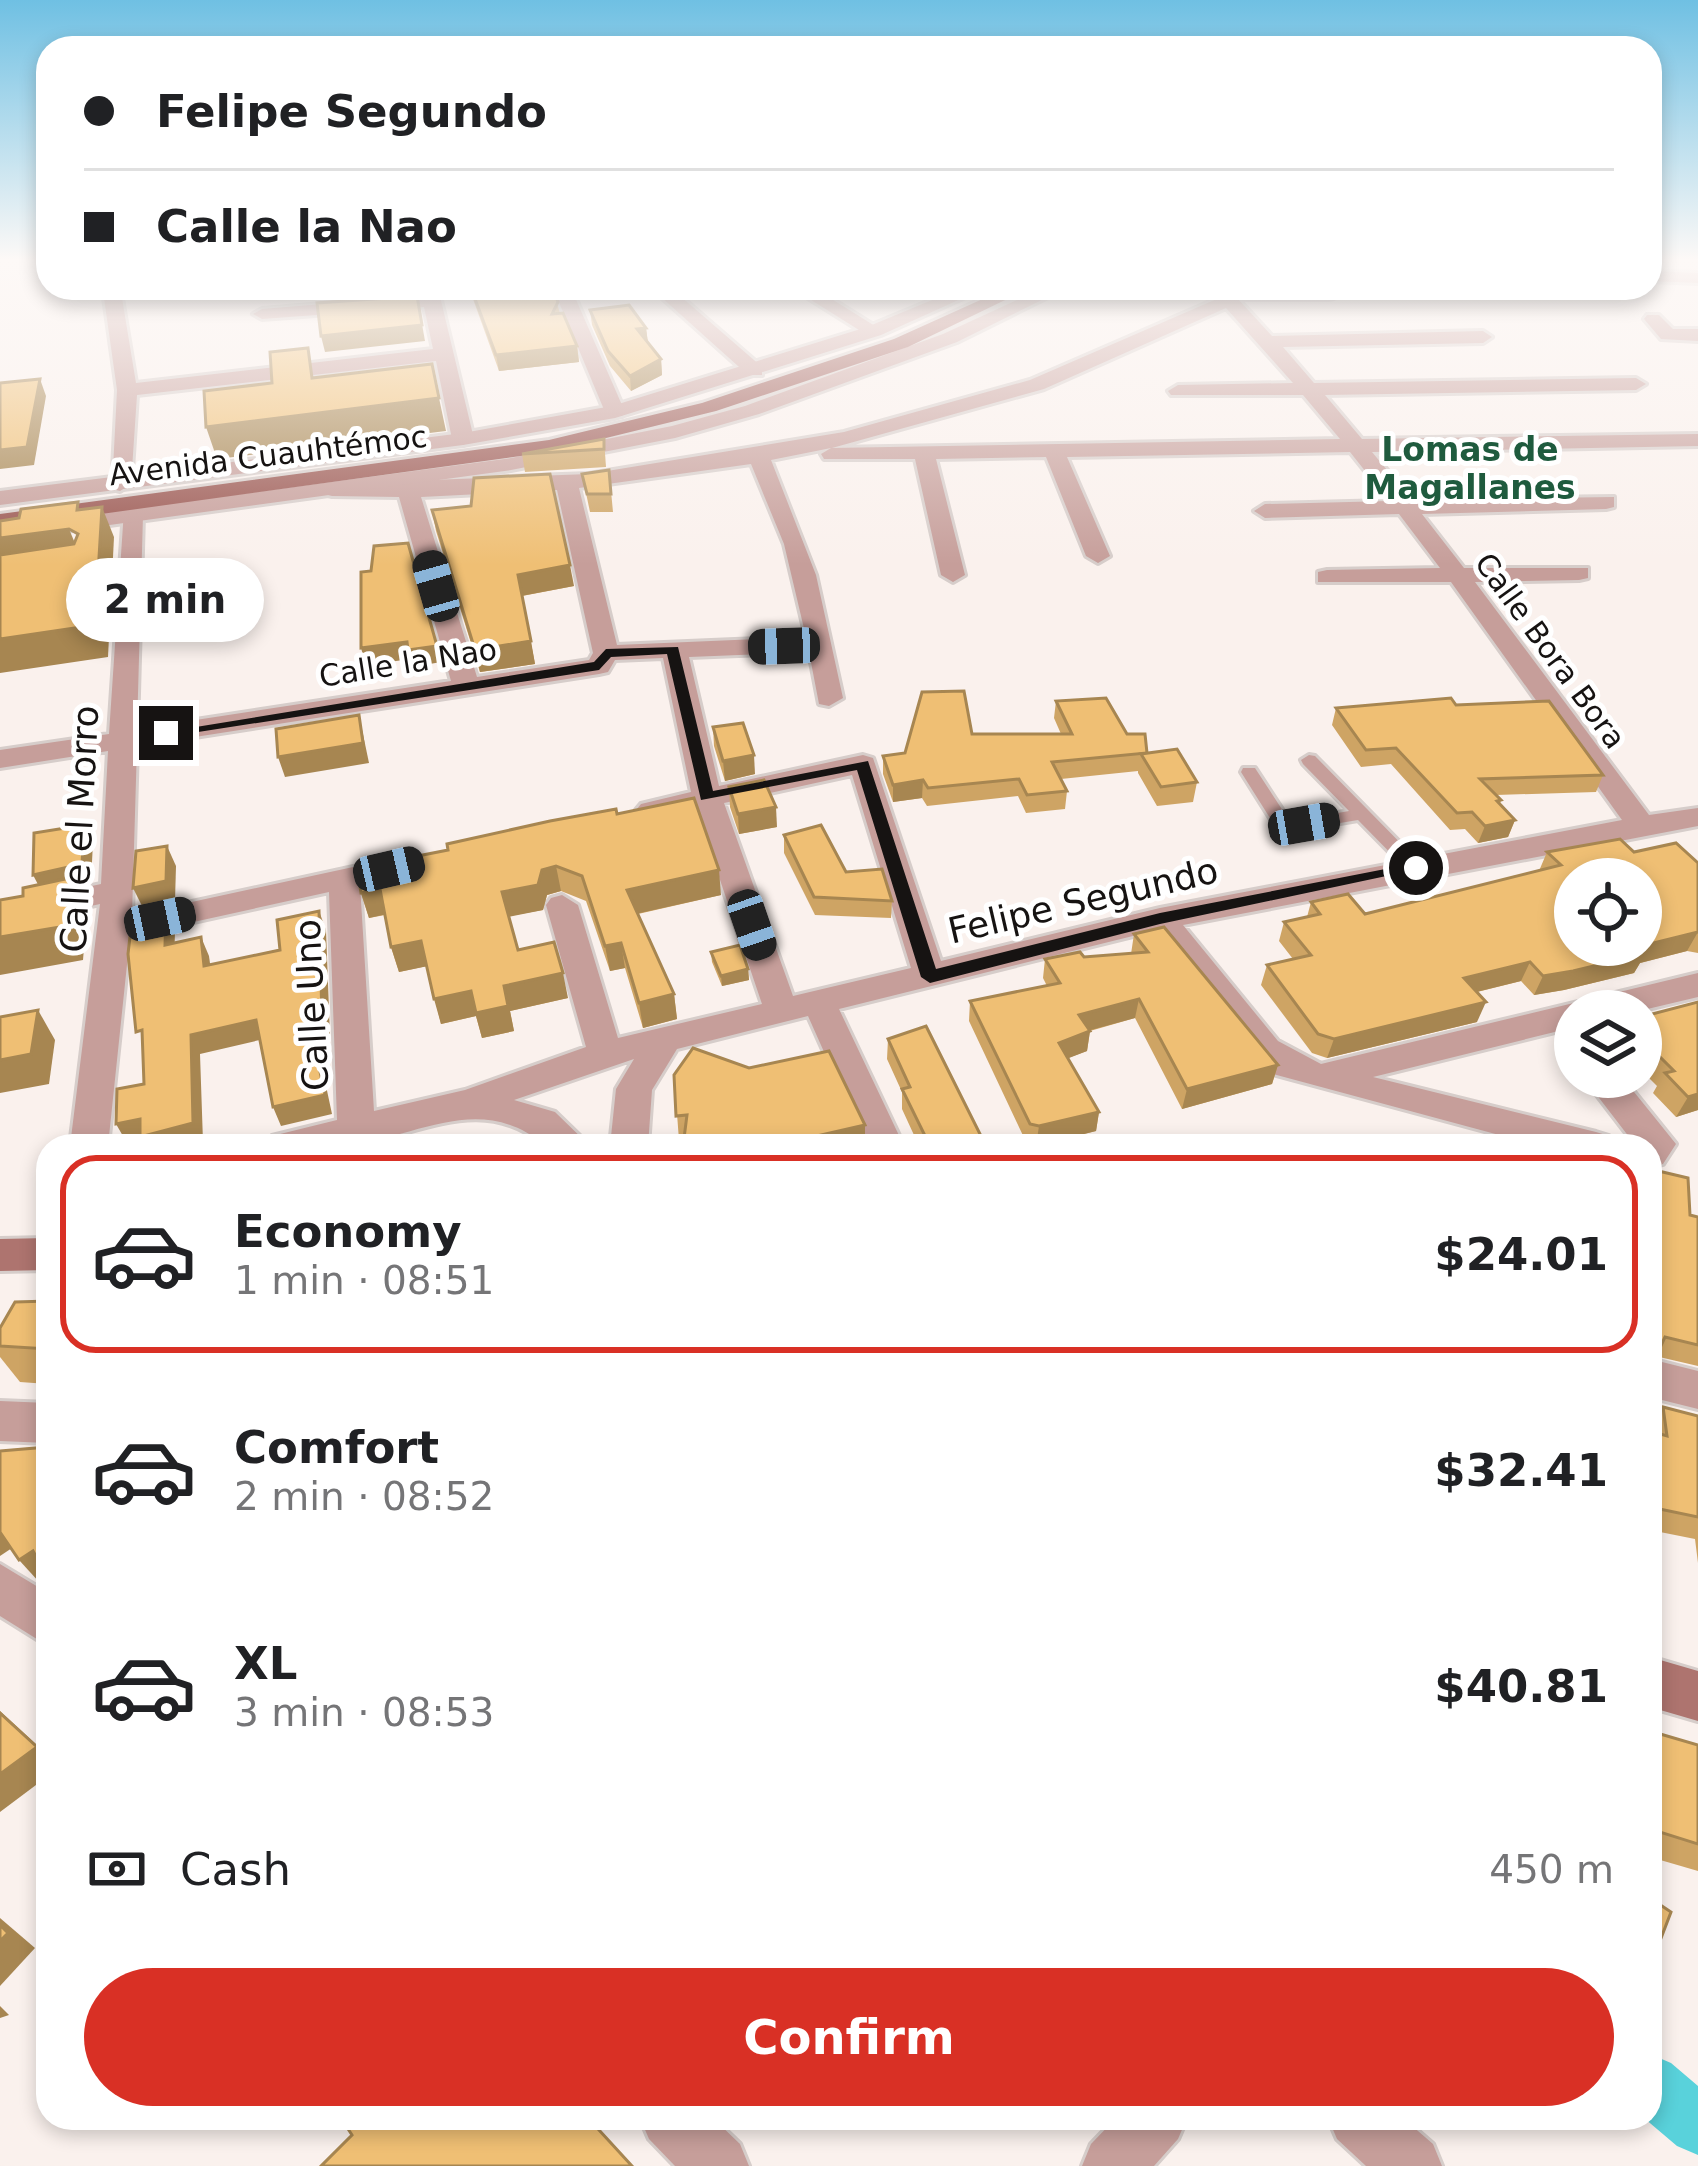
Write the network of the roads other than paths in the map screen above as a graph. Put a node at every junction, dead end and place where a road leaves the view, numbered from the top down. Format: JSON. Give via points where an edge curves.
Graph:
{"nodes":[{"id":1,"x":124,"y":363,"type":"edge"},
{"id":2,"x":364,"y":363,"type":"edge"},
{"id":3,"x":446,"y":363,"type":"edge"},
{"id":4,"x":594,"y":363,"type":"edge"},
{"id":5,"x":746,"y":363,"type":"edge"},
{"id":6,"x":779,"y":363,"type":"edge"},
{"id":7,"x":817,"y":363,"type":"edge"},
{"id":8,"x":843,"y":363,"type":"edge"},
{"id":9,"x":881,"y":363,"type":"edge"},
{"id":10,"x":1077,"y":363,"type":"edge"},
{"id":11,"x":1287,"y":363,"type":"edge"},
{"id":12,"x":755,"y":371,"type":"junction"},
{"id":13,"x":1636,"y":384,"type":"dead end"},
{"id":14,"x":128,"y":390,"type":"junction"},
{"id":15,"x":1178,"y":391,"type":"dead end"},
{"id":16,"x":1312,"y":391,"type":"junction"},
{"id":17,"x":615,"y":412,"type":"junction"},
{"id":18,"x":463,"y":439,"type":"junction"},
{"id":19,"x":1698,"y":440,"type":"edge"},
{"id":20,"x":1356,"y":445,"type":"junction"},
{"id":21,"x":1052,"y":449,"type":"junction"},
{"id":22,"x":924,"y":453,"type":"junction"},
{"id":23,"x":765,"y":456,"type":"junction"},
{"id":24,"x":566,"y":481,"type":"junction"},
{"id":25,"x":120,"y":484,"type":"junction"},
{"id":26,"x":332,"y":489,"type":"junction"},
{"id":27,"x":408,"y":490,"type":"junction"},
{"id":28,"x":0,"y":498,"type":"edge"},
{"id":29,"x":1606,"y":502,"type":"dead end"},
{"id":30,"x":1405,"y":507,"type":"junction"},
{"id":31,"x":1265,"y":511,"type":"dead end"},
{"id":32,"x":132,"y":515,"type":"junction"},
{"id":33,"x":0,"y":517,"type":"edge"},
{"id":34,"x":0,"y":533,"type":"edge"},
{"id":35,"x":1098,"y":556,"type":"dead end"},
{"id":36,"x":1579,"y":574,"type":"dead end"},
{"id":37,"x":953,"y":575,"type":"dead end"},
{"id":38,"x":1457,"y":575,"type":"junction"},
{"id":39,"x":1328,"y":577,"type":"dead end"},
{"id":40,"x":821,"y":644,"type":"junction"},
{"id":41,"x":674,"y":650,"type":"junction"},
{"id":42,"x":606,"y":653,"type":"junction"},
{"id":43,"x":467,"y":689,"type":"junction"},
{"id":44,"x":829,"y":698,"type":"dead end"},
{"id":45,"x":124,"y":739,"type":"junction"},
{"id":46,"x":0,"y":759,"type":"edge"},
{"id":47,"x":1309,"y":760,"type":"dead end"},
{"id":48,"x":1249,"y":772,"type":"dead end"},
{"id":49,"x":706,"y":797,"type":"junction"},
{"id":50,"x":1362,"y":814,"type":"junction"},
{"id":51,"x":616,"y":818,"type":"edge"},
{"id":52,"x":1698,"y":818,"type":"edge"},
{"id":53,"x":1641,"y":825,"type":"junction"},
{"id":54,"x":435,"y":859,"type":"edge"},
{"id":55,"x":1416,"y":868,"type":"junction"},
{"id":56,"x":344,"y":880,"type":"junction"},
{"id":57,"x":115,"y":891,"type":"junction"},
{"id":58,"x":562,"y":905,"type":"dead end"},
{"id":59,"x":0,"y":916,"type":"edge"},
{"id":60,"x":1160,"y":919,"type":"junction"},
{"id":61,"x":115,"y":929,"type":"junction"},
{"id":62,"x":930,"y":977,"type":"junction"},
{"id":63,"x":1698,"y":985,"type":"edge"},
{"id":64,"x":1662,"y":994,"type":"edge"},
{"id":65,"x":818,"y":1000,"type":"junction"},
{"id":66,"x":782,"y":1010,"type":"junction"},
{"id":67,"x":1554,"y":1020,"type":"edge"},
{"id":68,"x":664,"y":1040,"type":"junction"},
{"id":69,"x":605,"y":1054,"type":"junction"},
{"id":70,"x":1319,"y":1078,"type":"junction"},
{"id":71,"x":1620,"y":1098,"type":"edge"},
{"id":72,"x":470,"y":1102,"type":"junction"},
{"id":73,"x":356,"y":1126,"type":"junction"},
{"id":74,"x":90,"y":1134,"type":"edge"},
{"id":75,"x":328,"y":1134,"type":"edge"},
{"id":76,"x":556,"y":1134,"type":"edge"},
{"id":77,"x":630,"y":1134,"type":"edge"},
{"id":78,"x":879,"y":1134,"type":"edge"},
{"id":79,"x":1547,"y":1134,"type":"edge"},
{"id":80,"x":1651,"y":1134,"type":"edge"},
{"id":81,"x":36,"y":1254,"type":"edge"},
{"id":82,"x":0,"y":1255,"type":"edge"},
{"id":83,"x":1662,"y":1381,"type":"edge"},
{"id":84,"x":1698,"y":1390,"type":"edge"},
{"id":85,"x":0,"y":1421,"type":"edge"},
{"id":86,"x":36,"y":1422,"type":"edge"},
{"id":87,"x":0,"y":1587,"type":"edge"},
{"id":88,"x":36,"y":1613,"type":"edge"},
{"id":89,"x":1662,"y":1686,"type":"edge"},
{"id":90,"x":1698,"y":1696,"type":"edge"},
{"id":91,"x":682,"y":2130,"type":"edge"},
{"id":92,"x":1146,"y":2130,"type":"edge"},
{"id":93,"x":1371,"y":2130,"type":"edge"},
{"id":94,"x":718,"y":2166,"type":"edge"},
{"id":95,"x":1113,"y":2166,"type":"edge"},
{"id":96,"x":1411,"y":2166,"type":"edge"}],
"edges":[{"from":1,"to":14,"type":"street"},
{"from":2,"to":14,"type":"street"},
{"from":3,"to":18,"type":"street"},
{"from":4,"to":17,"type":"street"},
{"from":5,"to":12,"type":"street"},
{"from":6,"to":12,"type":"street"},
{"from":7,"to":33,"type":"main road","name":"Avenida Cuauhtémoc","via":[[630,421]]},
{"from":8,"to":33,"type":"main road","name":"Avenida Cuauhtémoc","via":[[570,442]]},
{"from":9,"to":26,"type":"street","via":[[675,432]]},
{"from":10,"to":23,"type":"street","via":[[1009,394]]},
{"from":11,"to":16,"type":"street","name":"Calle Bora Bora"},
{"from":12,"to":17,"type":"street"},
{"from":13,"to":16,"type":"street"},
{"from":14,"to":25,"type":"street"},
{"from":15,"to":16,"type":"street"},
{"from":16,"to":20,"type":"street","name":"Calle Bora Bora"},
{"from":17,"to":18,"type":"street"},
{"from":18,"to":25,"type":"street"},
{"from":19,"to":20,"type":"street"},
{"from":20,"to":21,"type":"street"},
{"from":20,"to":30,"type":"street","name":"Calle Bora Bora"},
{"from":21,"to":22,"type":"street"},
{"from":21,"to":35,"type":"street"},
{"from":22,"to":23,"type":"street"},
{"from":22,"to":37,"type":"street"},
{"from":23,"to":24,"type":"street"},
{"from":23,"to":40,"type":"street"},
{"from":24,"to":27,"type":"street"},
{"from":24,"to":42,"type":"street"},
{"from":25,"to":28,"type":"street"},
{"from":26,"to":27,"type":"street"},
{"from":26,"to":32,"type":"street"},
{"from":27,"to":43,"type":"street"},
{"from":29,"to":30,"type":"street"},
{"from":30,"to":31,"type":"street"},
{"from":30,"to":38,"type":"street","name":"Calle Bora Bora"},
{"from":32,"to":34,"type":"street"},
{"from":32,"to":45,"type":"street","name":"Calle el Morro"},
{"from":36,"to":38,"type":"street"},
{"from":38,"to":39,"type":"street"},
{"from":38,"to":53,"type":"street","name":"Calle Bora Bora"},
{"from":40,"to":41,"type":"street","name":"Calle la Nao"},
{"from":40,"to":44,"type":"street"},
{"from":41,"to":42,"type":"street","name":"Calle la Nao"},
{"from":41,"to":49,"type":"street"},
{"from":42,"to":43,"type":"street","name":"Calle la Nao","via":[[599,666]]},
{"from":43,"to":45,"type":"street","name":"Calle la Nao"},
{"from":45,"to":46,"type":"street","name":"Calle la Nao"},
{"from":45,"to":57,"type":"street","name":"Calle el Morro"},
{"from":47,"to":50,"type":"lane"},
{"from":48,"to":50,"type":"lane","via":[[1281,822]]},
{"from":49,"to":51,"type":"street"},
{"from":49,"to":62,"type":"street","via":[[863,764]]},
{"from":49,"to":66,"type":"street"},
{"from":50,"to":55,"type":"lane"},
{"from":52,"to":53,"type":"street","name":"Felipe Segundo"},
{"from":53,"to":55,"type":"street","name":"Felipe Segundo"},
{"from":54,"to":56,"type":"street"},
{"from":55,"to":60,"type":"street","name":"Felipe Segundo"},
{"from":56,"to":61,"type":"street"},
{"from":56,"to":73,"type":"street","name":"Calle Uno"},
{"from":57,"to":59,"type":"street"},
{"from":57,"to":61,"type":"street","name":"Calle el Morro"},
{"from":58,"to":69,"type":"street"},
{"from":60,"to":62,"type":"street","name":"Felipe Segundo"},
{"from":60,"to":70,"type":"street","via":[[1266,1050]]},
{"from":61,"to":74,"type":"street","name":"Calle el Morro"},
{"from":62,"to":65,"type":"street","name":"Felipe Segundo"},
{"from":63,"to":64,"type":"street"},
{"from":65,"to":66,"type":"street","name":"Felipe Segundo"},
{"from":65,"to":78,"type":"street"},
{"from":66,"to":68,"type":"street","name":"Felipe Segundo"},
{"from":67,"to":70,"type":"street"},
{"from":68,"to":69,"type":"street","name":"Felipe Segundo"},
{"from":68,"to":77,"type":"street","via":[[634,1089]]},
{"from":69,"to":72,"type":"street","name":"Felipe Segundo"},
{"from":70,"to":79,"type":"street"},
{"from":71,"to":80,"type":"street"},
{"from":72,"to":73,"type":"street","name":"Felipe Segundo"},
{"from":72,"to":76,"type":"street","via":[[542,1122]]},
{"from":73,"to":75,"type":"street","name":"Felipe Segundo"},
{"from":81,"to":82,"type":"main road"},
{"from":83,"to":84,"type":"street"},
{"from":85,"to":86,"type":"street"},
{"from":87,"to":88,"type":"street"},
{"from":89,"to":90,"type":"main road"},
{"from":91,"to":94,"type":"street"},
{"from":92,"to":95,"type":"street"},
{"from":93,"to":96,"type":"street"}]}
